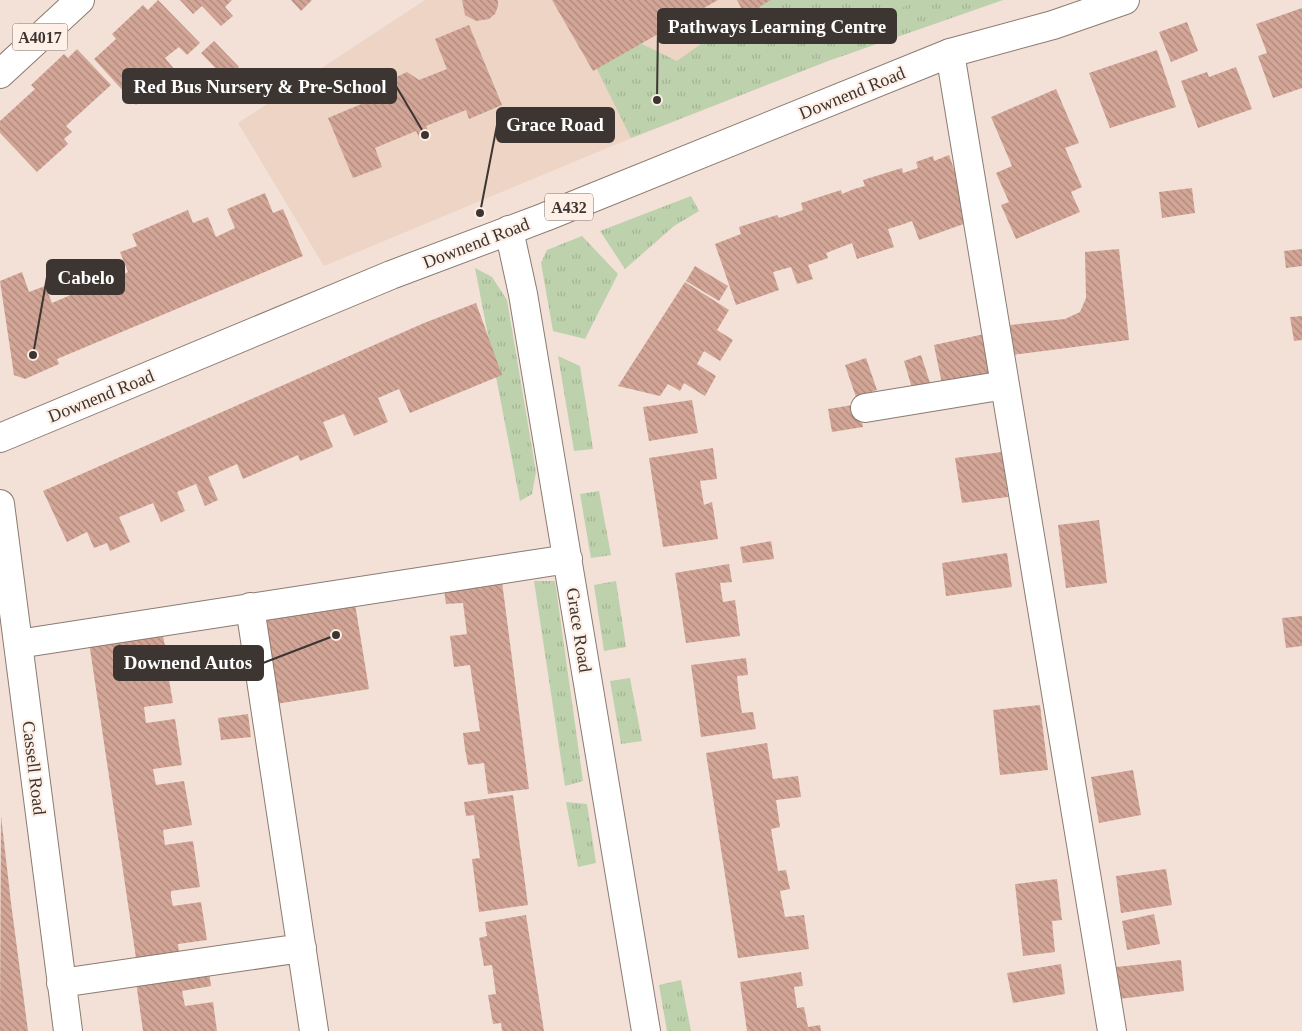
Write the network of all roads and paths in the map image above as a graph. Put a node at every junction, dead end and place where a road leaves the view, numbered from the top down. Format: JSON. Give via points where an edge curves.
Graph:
{"nodes":[{"id":1,"x":80,"y":0,"type":"edge"},
{"id":2,"x":1125,"y":0,"type":"edge"},
{"id":3,"x":950,"y":53,"type":"junction"},
{"id":4,"x":0,"y":74,"type":"edge"},
{"id":5,"x":509,"y":230,"type":"junction"},
{"id":6,"x":1005,"y":385,"type":"junction"},
{"id":7,"x":865,"y":408,"type":"dead end"},
{"id":8,"x":0,"y":438,"type":"edge"},
{"id":9,"x":0,"y":504,"type":"edge"},
{"id":10,"x":568,"y":559,"type":"junction"},
{"id":11,"x":250,"y":607,"type":"junction"},
{"id":12,"x":18,"y":644,"type":"junction"},
{"id":13,"x":302,"y":948,"type":"junction"},
{"id":14,"x":61,"y":983,"type":"junction"},
{"id":15,"x":68,"y":1031,"type":"edge"},
{"id":16,"x":314,"y":1031,"type":"edge"},
{"id":17,"x":646,"y":1031,"type":"edge"},
{"id":18,"x":1112,"y":1031,"type":"edge"}],
"edges":[{"from":1,"to":4,"type":"street","number":"A4017"},
{"from":2,"to":3,"type":"street","name":"Downend Road","number":"A432","via":[[1052,25]]},
{"from":3,"to":5,"type":"street","name":"Downend Road","number":"A432"},
{"from":3,"to":6,"type":"street"},
{"from":5,"to":8,"type":"street","name":"Downend Road","number":"A432","via":[[391,275]]},
{"from":5,"to":10,"type":"street","name":"Grace Road"},
{"from":6,"to":7,"type":"street"},
{"from":6,"to":18,"type":"street"},
{"from":9,"to":12,"type":"street","name":"Cassell Road"},
{"from":10,"to":11,"type":"street"},
{"from":10,"to":17,"type":"street","name":"Grace Road"},
{"from":11,"to":12,"type":"street"},
{"from":11,"to":13,"type":"street"},
{"from":12,"to":14,"type":"street","name":"Cassell Road"},
{"from":13,"to":14,"type":"street"},
{"from":13,"to":16,"type":"street"},
{"from":14,"to":15,"type":"street","name":"Cassell Road"}]}
